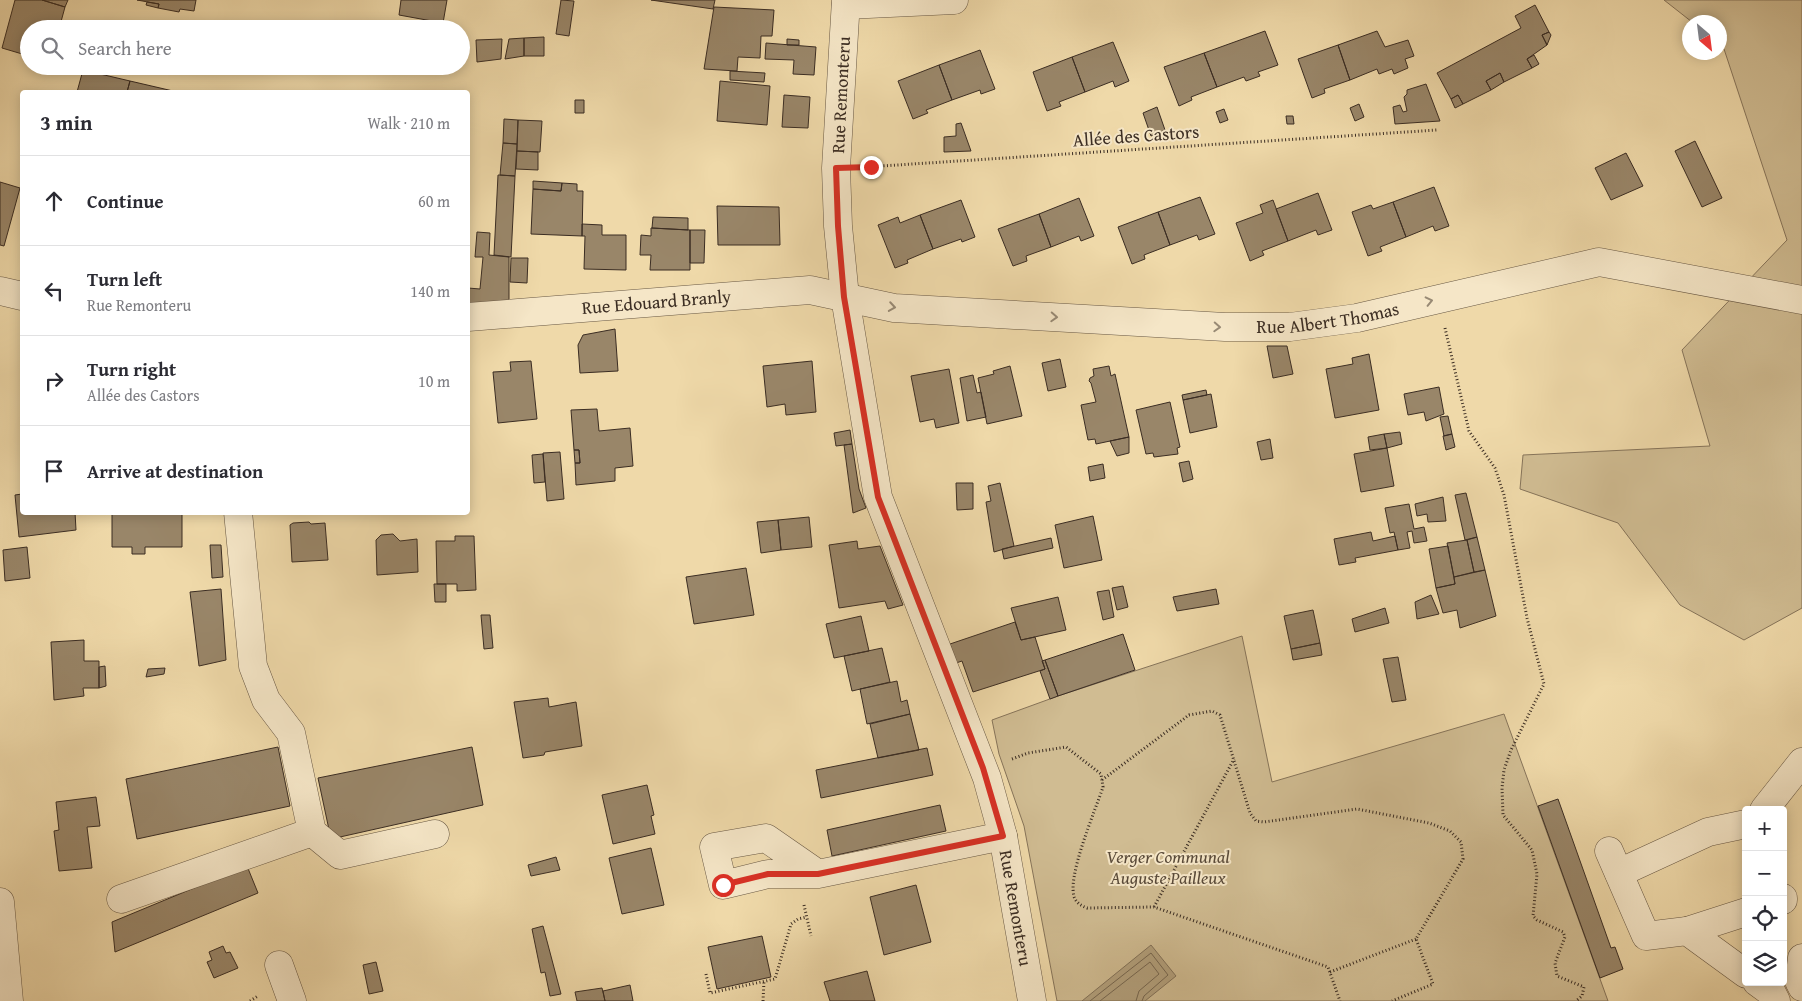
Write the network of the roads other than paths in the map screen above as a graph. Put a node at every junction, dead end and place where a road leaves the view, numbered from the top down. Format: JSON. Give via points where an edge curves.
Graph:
{"nodes":[{"id":1,"x":954,"y":0,"type":"edge"},
{"id":2,"x":846,"y":3,"type":"edge"},
{"id":3,"x":0,"y":291,"type":"edge"},
{"id":4,"x":20,"y":296,"type":"edge"},
{"id":5,"x":844,"y":297,"type":"junction"},
{"id":6,"x":1802,"y":300,"type":"edge"},
{"id":7,"x":470,"y":317,"type":"edge"},
{"id":8,"x":238,"y":515,"type":"edge"},
{"id":9,"x":1802,"y":762,"type":"edge"},
{"id":10,"x":1767,"y":806,"type":"edge"},
{"id":11,"x":1742,"y":825,"type":"edge"},
{"id":12,"x":312,"y":832,"type":"junction"},
{"id":13,"x":435,"y":834,"type":"dead end"},
{"id":14,"x":1003,"y":836,"type":"junction"},
{"id":15,"x":818,"y":874,"type":"dead end"},
{"id":16,"x":121,"y":899,"type":"dead end"},
{"id":17,"x":0,"y":902,"type":"edge"},
{"id":18,"x":1742,"y":913,"type":"edge"},
{"id":19,"x":1687,"y":931,"type":"junction"},
{"id":20,"x":1802,"y":958,"type":"edge"},
{"id":21,"x":279,"y":965,"type":"dead end"},
{"id":22,"x":1742,"y":971,"type":"edge"},
{"id":23,"x":1762,"y":986,"type":"edge"},
{"id":24,"x":1802,"y":987,"type":"edge"},
{"id":25,"x":8,"y":1001,"type":"edge"},
{"id":26,"x":292,"y":1001,"type":"edge"},
{"id":27,"x":1032,"y":1001,"type":"edge"},
{"id":28,"x":1776,"y":1001,"type":"edge"}],
"edges":[{"from":1,"to":2,"type":"street"},
{"from":2,"to":5,"type":"street","name":"Rue Remonteru","via":[[836,168]]},
{"from":3,"to":4,"type":"street"},
{"from":5,"to":6,"type":"street","name":"Rue Albert Thomas","one_way":true,"via":[[894,308],[1225,327],[1290,327],[1357,318],[1600,262]]},
{"from":5,"to":7,"type":"street","name":"Rue Edouard Branly","via":[[810,290]]},
{"from":5,"to":14,"type":"street","name":"Rue Remonteru","via":[[878,497],[983,768]]},
{"from":8,"to":12,"type":"street","via":[[253,666],[266,700],[291,734]]},
{"from":9,"to":10,"type":"street"},
{"from":11,"to":19,"type":"street","via":[[1708,832],[1614,862],[1646,936]]},
{"from":12,"to":13,"type":"street","via":[[340,855]]},
{"from":12,"to":16,"type":"street"},
{"from":14,"to":15,"type":"street"},
{"from":14,"to":27,"type":"street","name":"Rue Remonteru"},
{"from":17,"to":25,"type":"street"},
{"from":18,"to":19,"type":"street"},
{"from":19,"to":22,"type":"street"},
{"from":20,"to":24,"type":"street"},
{"from":21,"to":26,"type":"street"},
{"from":23,"to":28,"type":"street"}]}
